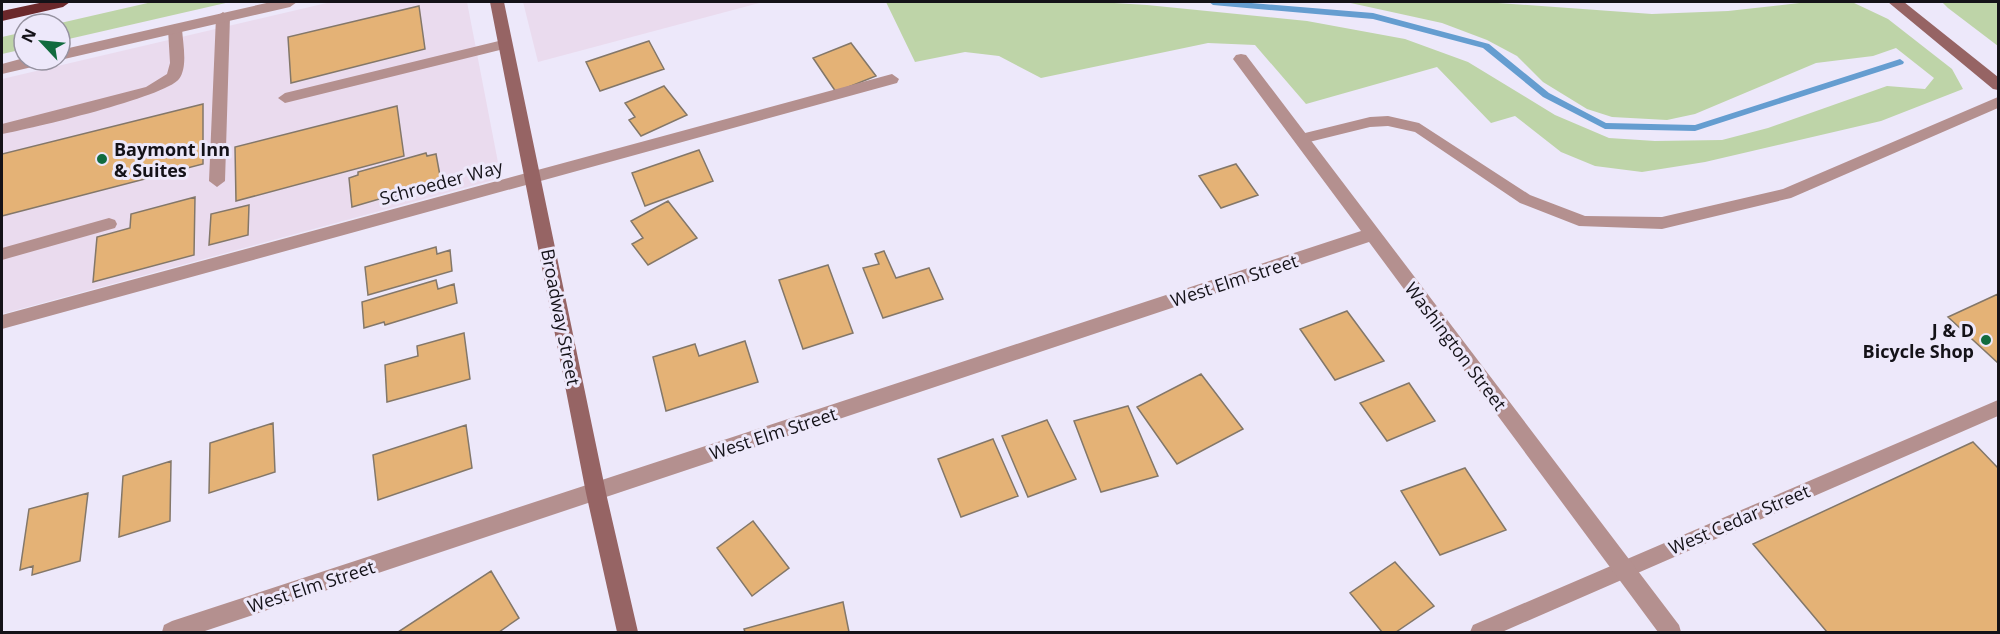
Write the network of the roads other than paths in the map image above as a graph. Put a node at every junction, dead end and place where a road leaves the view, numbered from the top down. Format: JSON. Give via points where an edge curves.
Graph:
{"nodes":[{"id":1,"x":63,"y":2,"type":"edge"},
{"id":2,"x":290,"y":2,"type":"edge"},
{"id":3,"x":497,"y":2,"type":"edge"},
{"id":4,"x":1895,"y":2,"type":"edge"},
{"id":5,"x":2,"y":16,"type":"edge"},
{"id":6,"x":223,"y":17,"type":"junction"},
{"id":7,"x":175,"y":28,"type":"junction"},
{"id":8,"x":507,"y":44,"type":"junction"},
{"id":9,"x":72,"y":52,"type":"edge"},
{"id":10,"x":1241,"y":59,"type":"dead end"},
{"id":11,"x":891,"y":79,"type":"dead end"},
{"id":12,"x":1998,"y":85,"type":"edge"},
{"id":13,"x":285,"y":98,"type":"dead end"},
{"id":14,"x":1998,"y":102,"type":"edge"},
{"id":15,"x":2,"y":129,"type":"edge"},
{"id":16,"x":1301,"y":139,"type":"junction"},
{"id":17,"x":534,"y":178,"type":"junction"},
{"id":18,"x":217,"y":181,"type":"dead end"},
{"id":19,"x":109,"y":224,"type":"dead end"},
{"id":20,"x":1373,"y":234,"type":"junction"},
{"id":21,"x":2,"y":254,"type":"edge"},
{"id":22,"x":2,"y":322,"type":"edge"},
{"id":23,"x":1998,"y":408,"type":"edge"},
{"id":24,"x":596,"y":493,"type":"junction"},
{"id":25,"x":1623,"y":569,"type":"junction"},
{"id":26,"x":172,"y":633,"type":"edge"},
{"id":27,"x":628,"y":633,"type":"edge"},
{"id":28,"x":1480,"y":633,"type":"edge"},
{"id":29,"x":1671,"y":633,"type":"edge"}],
"edges":[{"from":1,"to":5,"type":"highway"},
{"from":2,"to":6,"type":"street"},
{"from":3,"to":8,"type":"street","name":"Broadway Street"},
{"from":4,"to":12,"type":"street"},
{"from":6,"to":7,"type":"street"},
{"from":6,"to":18,"type":"lane"},
{"from":7,"to":9,"type":"street"},
{"from":7,"to":15,"type":"lane","via":[[177,63],[173,77],[150,91]]},
{"from":8,"to":13,"type":"lane"},
{"from":8,"to":17,"type":"street","name":"Broadway Street"},
{"from":10,"to":16,"type":"street","name":"Washington Street"},
{"from":11,"to":17,"type":"lane","name":"Schroeder Way"},
{"from":14,"to":16,"type":"lane","via":[[1786,194],[1662,223],[1584,222],[1525,199],[1419,128],[1388,121],[1370,122]]},
{"from":16,"to":20,"type":"street","name":"Washington Street"},
{"from":17,"to":22,"type":"lane","name":"Schroeder Way"},
{"from":17,"to":24,"type":"street","name":"Broadway Street"},
{"from":19,"to":21,"type":"lane"},
{"from":20,"to":24,"type":"street","name":"West Elm Street"},
{"from":20,"to":25,"type":"street","name":"Washington Street"},
{"from":23,"to":25,"type":"lane","name":"West Cedar Street"},
{"from":24,"to":26,"type":"street","name":"West Elm Street"},
{"from":24,"to":27,"type":"street","name":"Broadway Street"},
{"from":25,"to":28,"type":"lane","name":"West Cedar Street"},
{"from":25,"to":29,"type":"street","name":"Washington Street"}]}
